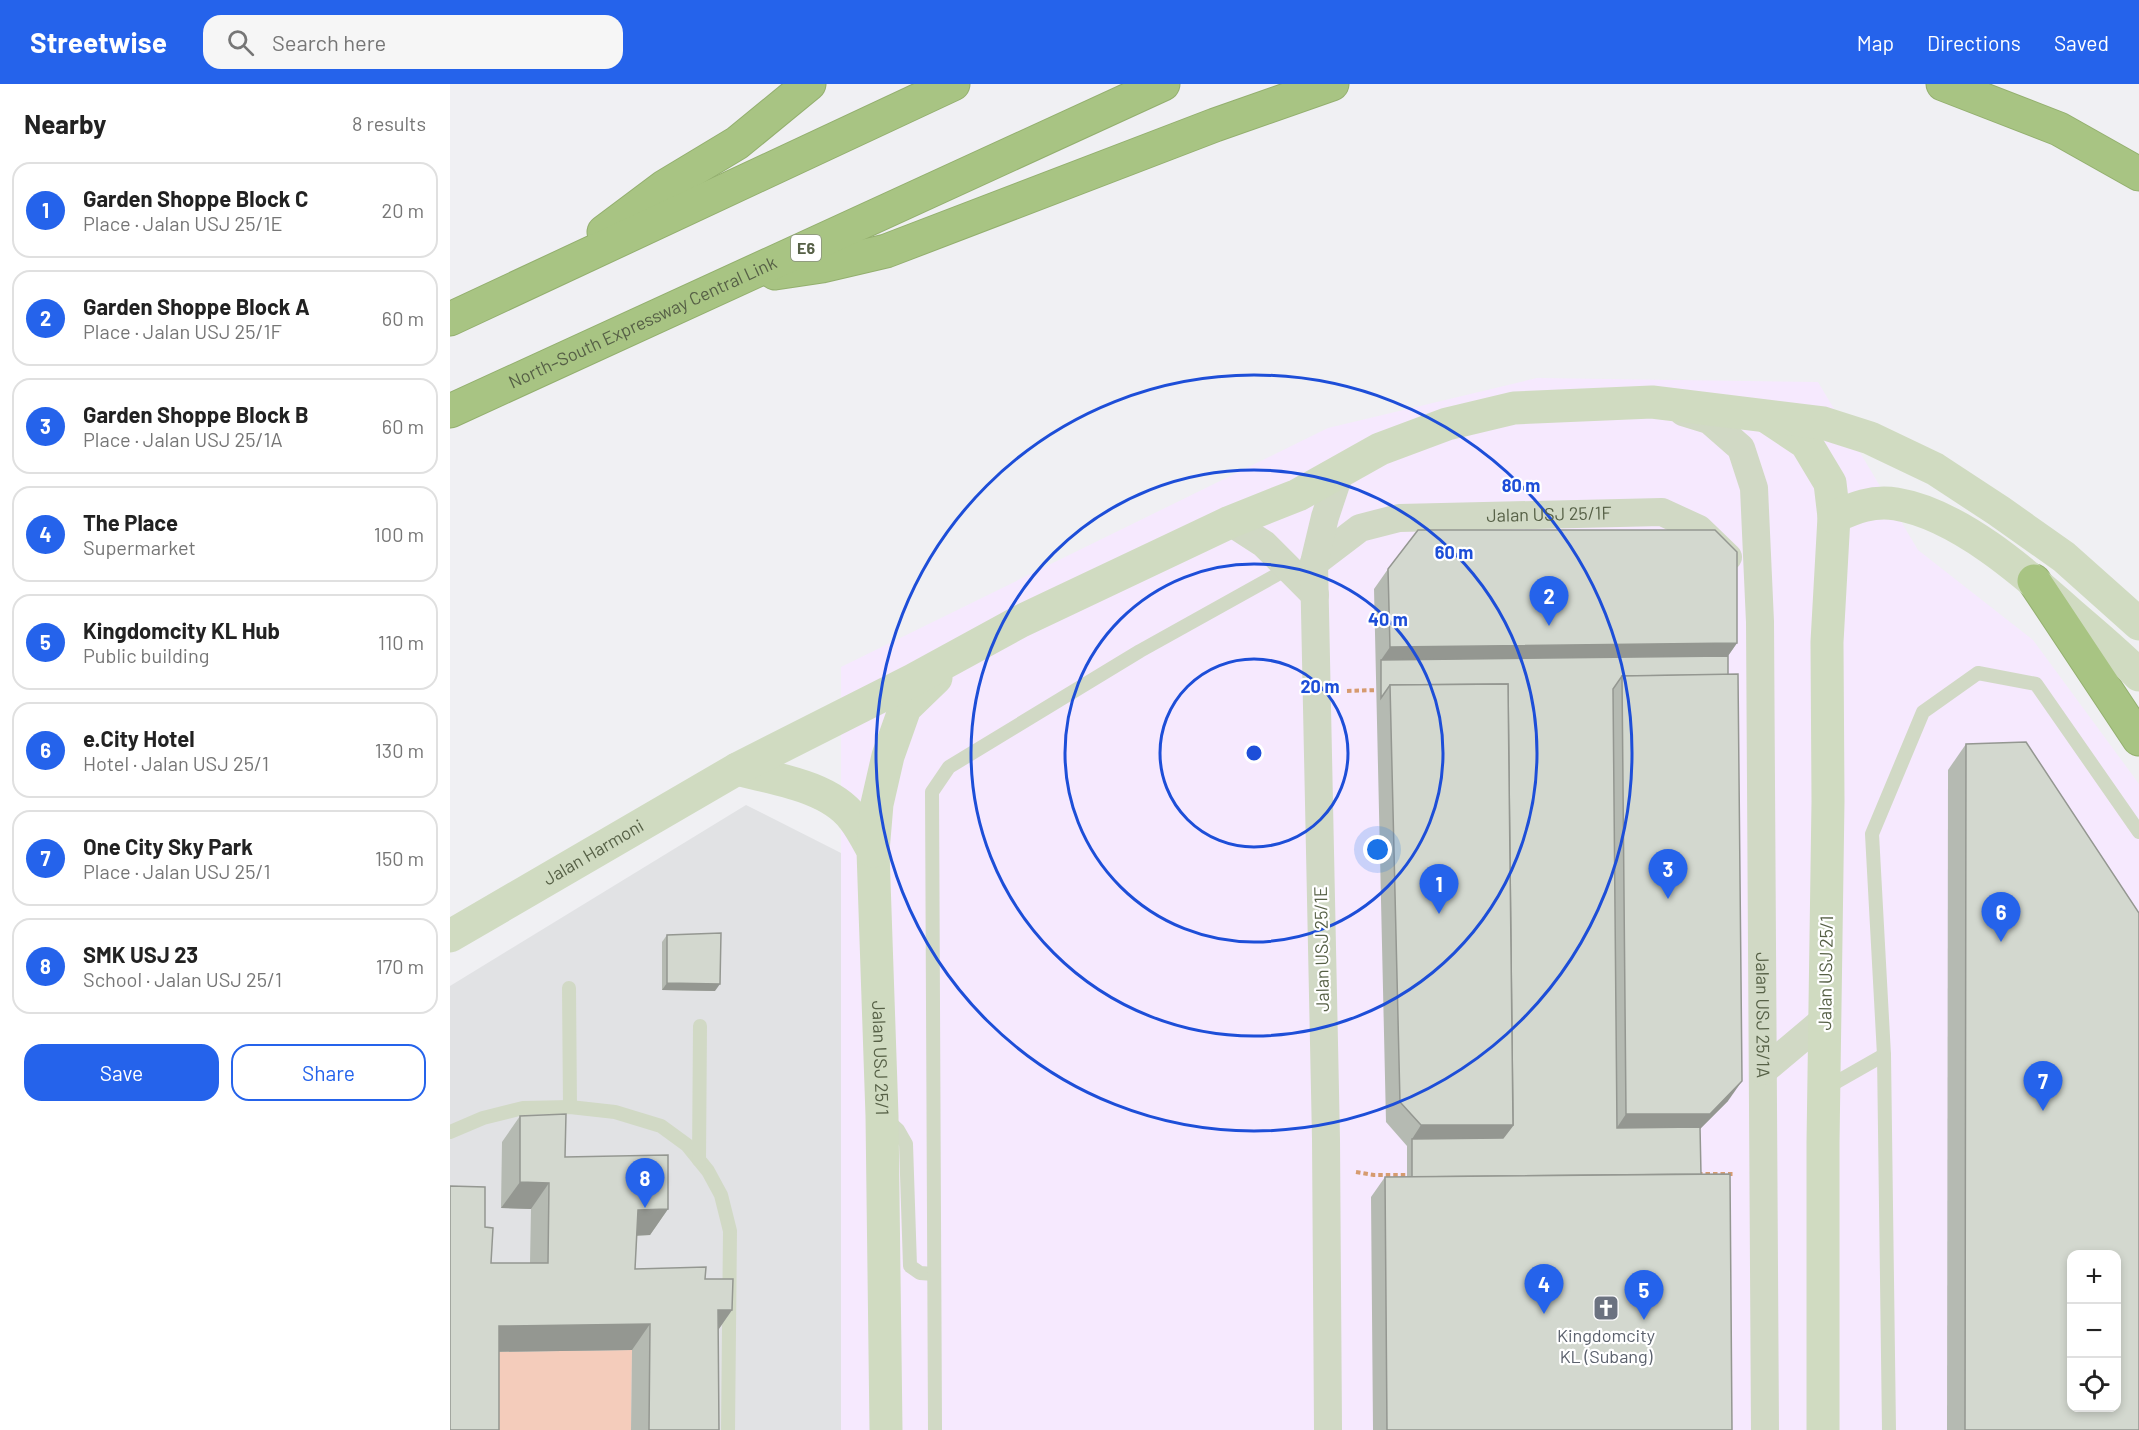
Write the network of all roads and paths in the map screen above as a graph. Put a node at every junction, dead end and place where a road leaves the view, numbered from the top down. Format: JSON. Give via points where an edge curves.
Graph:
{"nodes":[{"id":1,"x":809,"y":84,"type":"edge"},
{"id":2,"x":953,"y":84,"type":"edge"},
{"id":3,"x":1163,"y":84,"type":"edge"},
{"id":4,"x":1332,"y":84,"type":"edge"},
{"id":5,"x":1943,"y":84,"type":"edge"},
{"id":6,"x":2139,"y":174,"type":"edge"},
{"id":7,"x":558,"y":268,"type":"junction"},
{"id":8,"x":741,"y":278,"type":"junction"},
{"id":9,"x":450,"y":319,"type":"edge"},
{"id":10,"x":1652,"y":402,"type":"junction"},
{"id":11,"x":450,"y":411,"type":"edge"},
{"id":12,"x":1764,"y":415,"type":"junction"},
{"id":13,"x":1340,"y":471,"type":"junction"},
{"id":14,"x":1834,"y":517,"type":"junction"},
{"id":15,"x":1230,"y":522,"type":"junction"},
{"id":16,"x":1301,"y":566,"type":"junction"},
{"id":17,"x":2034,"y":581,"type":"junction"},
{"id":18,"x":1759,"y":600,"type":"junction"},
{"id":19,"x":2139,"y":624,"type":"edge"},
{"id":20,"x":961,"y":653,"type":"junction"},
{"id":21,"x":2139,"y":675,"type":"edge"},
{"id":22,"x":1389,"y":690,"type":"edge"},
{"id":23,"x":1317,"y":692,"type":"junction"},
{"id":24,"x":2139,"y":739,"type":"edge"},
{"id":25,"x":737,"y":769,"type":"junction"},
{"id":26,"x":2139,"y":832,"type":"edge"},
{"id":27,"x":873,"y":850,"type":"junction"},
{"id":28,"x":450,"y":936,"type":"edge"},
{"id":29,"x":569,"y":987,"type":"dead end"},
{"id":30,"x":1825,"y":1019,"type":"junction"},
{"id":31,"x":700,"y":1026,"type":"dead end"},
{"id":32,"x":1884,"y":1055,"type":"junction"},
{"id":33,"x":1763,"y":1071,"type":"junction"},
{"id":34,"x":1824,"y":1089,"type":"junction"},
{"id":35,"x":570,"y":1107,"type":"junction"},
{"id":36,"x":882,"y":1116,"type":"junction"},
{"id":37,"x":450,"y":1132,"type":"edge"},
{"id":38,"x":1326,"y":1139,"type":"junction"},
{"id":39,"x":699,"y":1160,"type":"junction"},
{"id":40,"x":1693,"y":1174,"type":"edge"},
{"id":41,"x":1763,"y":1174,"type":"junction"},
{"id":42,"x":1421,"y":1175,"type":"edge"},
{"id":43,"x":934,"y":1274,"type":"junction"},
{"id":44,"x":729,"y":1430,"type":"edge"},
{"id":45,"x":886,"y":1430,"type":"edge"},
{"id":46,"x":935,"y":1430,"type":"edge"},
{"id":47,"x":1328,"y":1430,"type":"edge"},
{"id":48,"x":1765,"y":1430,"type":"edge"},
{"id":49,"x":1823,"y":1430,"type":"edge"},
{"id":50,"x":1889,"y":1430,"type":"edge"}],
"edges":[{"from":1,"to":7,"type":"highway","via":[[737,143],[664,187]]},
{"from":2,"to":7,"type":"highway"},
{"from":3,"to":8,"type":"highway","name":"North–South Expressway Central Link","number":"E6"},
{"from":4,"to":8,"type":"highway","via":[[1215,124],[886,251],[822,266]]},
{"from":5,"to":6,"type":"highway","via":[[2059,129]]},
{"from":7,"to":9,"type":"highway"},
{"from":8,"to":11,"type":"highway","name":"North–South Expressway Central Link","number":"E6"},
{"from":10,"to":12,"type":"street","name":"Jalan Harmoni"},
{"from":10,"to":13,"type":"street","name":"Jalan Harmoni","via":[[1514,408],[1447,424],[1380,449]]},
{"from":10,"to":18,"type":"street","name":"Jalan USJ 25/1A","via":[[1709,420],[1741,448],[1754,488]]},
{"from":12,"to":14,"type":"street","name":"Jalan USJ 25/1","via":[[1806,443],[1830,483]]},
{"from":12,"to":19,"type":"street","name":"Jalan Harmoni","via":[[1823,423],[1870,438],[1935,469],[2064,557]]},
{"from":13,"to":15,"type":"street","name":"Jalan Harmoni","via":[[1298,495]]},
{"from":13,"to":16,"type":"street","name":"Jalan USJ 25/1E","via":[[1325,517]]},
{"from":14,"to":17,"type":"street","via":[[1865,504],[1894,504],[1931,514],[1974,537]]},
{"from":14,"to":30,"type":"street","name":"Jalan USJ 25/1","via":[[1827,642]]},
{"from":15,"to":16,"type":"street"},
{"from":15,"to":20,"type":"street","name":"Jalan Harmoni"},
{"from":16,"to":18,"type":"street","name":"Jalan USJ 25/1F","via":[[1360,528],[1399,518],[1662,512],[1699,529],[1729,558]]},
{"from":16,"to":23,"type":"street","name":"Jalan USJ 25/1E","via":[[1315,595]]},
{"from":16,"to":43,"type":"lane","via":[[1140,651],[949,767],[932,792]]},
{"from":17,"to":21,"type":"street"},
{"from":17,"to":24,"type":"highway"},
{"from":18,"to":33,"type":"street","name":"Jalan USJ 25/1A"},
{"from":20,"to":25,"type":"street","name":"Jalan Harmoni"},
{"from":20,"to":27,"type":"street","via":[[905,708],[877,804]]},
{"from":22,"to":23,"type":"path"},
{"from":23,"to":38,"type":"street","name":"Jalan USJ 25/1E"},
{"from":25,"to":27,"type":"street","name":"Jalan USJ 25/1","via":[[800,785],[830,798],[852,816]]},
{"from":25,"to":28,"type":"street","name":"Jalan Harmoni"},
{"from":26,"to":32,"type":"lane","via":[[2036,684],[1978,673],[1923,712],[1872,834]]},
{"from":27,"to":36,"type":"street","name":"Jalan USJ 25/1"},
{"from":29,"to":35,"type":"lane"},
{"from":30,"to":33,"type":"street"},
{"from":30,"to":34,"type":"street","name":"Jalan USJ 25/1"},
{"from":31,"to":39,"type":"lane"},
{"from":32,"to":34,"type":"lane"},
{"from":32,"to":50,"type":"lane"},
{"from":33,"to":41,"type":"street","name":"Jalan USJ 25/1A"},
{"from":34,"to":49,"type":"street","name":"Jalan USJ 25/1"},
{"from":35,"to":37,"type":"lane","via":[[523,1108]]},
{"from":35,"to":39,"type":"lane","via":[[615,1112],[660,1126],[687,1145]]},
{"from":36,"to":43,"type":"lane","via":[[898,1130],[906,1144],[910,1266],[920,1273]]},
{"from":36,"to":45,"type":"street","name":"Jalan USJ 25/1"},
{"from":38,"to":42,"type":"path","via":[[1340,1161],[1353,1171]]},
{"from":38,"to":47,"type":"street","name":"Jalan USJ 25/1E"},
{"from":39,"to":44,"type":"lane","via":[[721,1195],[730,1231]]},
{"from":40,"to":41,"type":"path"},
{"from":41,"to":48,"type":"street","name":"Jalan USJ 25/1A"},
{"from":43,"to":46,"type":"lane"}]}
